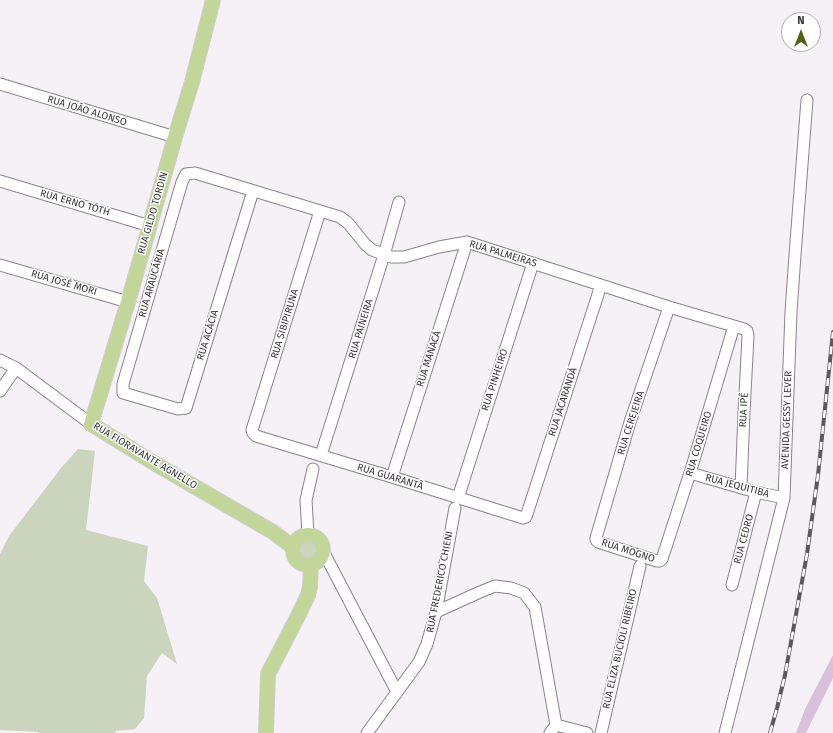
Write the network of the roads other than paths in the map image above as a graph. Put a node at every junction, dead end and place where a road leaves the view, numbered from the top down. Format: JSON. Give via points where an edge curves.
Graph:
{"nodes":[{"id":1,"x":213,"y":0,"type":"edge"},
{"id":2,"x":0,"y":84,"type":"edge"},
{"id":3,"x":807,"y":100,"type":"dead end"},
{"id":4,"x":175,"y":137,"type":"junction"},
{"id":5,"x":0,"y":181,"type":"edge"},
{"id":6,"x":182,"y":182,"type":"joint"},
{"id":7,"x":253,"y":191,"type":"junction"},
{"id":8,"x":399,"y":202,"type":"dead end"},
{"id":9,"x":320,"y":211,"type":"junction"},
{"id":10,"x":150,"y":226,"type":"junction"},
{"id":11,"x":467,"y":242,"type":"junction"},
{"id":12,"x":384,"y":255,"type":"junction"},
{"id":13,"x":533,"y":263,"type":"junction"},
{"id":14,"x":0,"y":265,"type":"edge"},
{"id":15,"x":600,"y":285,"type":"junction"},
{"id":16,"x":128,"y":302,"type":"junction"},
{"id":17,"x":669,"y":307,"type":"junction"},
{"id":18,"x":734,"y":326,"type":"junction"},
{"id":19,"x":747,"y":331,"type":"joint"},
{"id":20,"x":0,"y":360,"type":"edge"},
{"id":21,"x":16,"y":368,"type":"junction"},
{"id":22,"x":123,"y":384,"type":"joint"},
{"id":23,"x":0,"y":391,"type":"edge"},
{"id":24,"x":90,"y":424,"type":"junction"},
{"id":25,"x":256,"y":436,"type":"joint"},
{"id":26,"x":321,"y":455,"type":"junction"},
{"id":27,"x":313,"y":469,"type":"dead end"},
{"id":28,"x":690,"y":473,"type":"junction"},
{"id":29,"x":392,"y":477,"type":"junction"},
{"id":30,"x":741,"y":488,"type":"junction"},
{"id":31,"x":756,"y":492,"type":"junction"},
{"id":32,"x":784,"y":498,"type":"junction"},
{"id":33,"x":456,"y":503,"type":"junction"},
{"id":34,"x":525,"y":518,"type":"joint"},
{"id":35,"x":308,"y":536,"type":"junction"},
{"id":36,"x":596,"y":540,"type":"joint"},
{"id":37,"x":293,"y":547,"type":"junction"},
{"id":38,"x":323,"y":551,"type":"junction"},
{"id":39,"x":660,"y":561,"type":"joint"},
{"id":40,"x":311,"y":565,"type":"junction"},
{"id":41,"x":640,"y":566,"type":"dead end"},
{"id":42,"x":732,"y":585,"type":"dead end"},
{"id":43,"x":436,"y":612,"type":"junction"},
{"id":44,"x":397,"y":692,"type":"junction"},
{"id":45,"x":553,"y":729,"type":"edge"},
{"id":46,"x":266,"y":733,"type":"edge"},
{"id":47,"x":367,"y":733,"type":"edge"},
{"id":48,"x":587,"y":733,"type":"edge"},
{"id":49,"x":601,"y":733,"type":"edge"},
{"id":50,"x":725,"y":733,"type":"edge"}],
"edges":[{"from":1,"to":4,"type":"main road","name":"RUA GILDO TORDIN"},
{"from":2,"to":4,"type":"street","name":"RUA JOÃO ALONSO"},
{"from":3,"to":32,"type":"street","name":"AVENIDA GESSY LEVER","via":[[791,312]]},
{"from":4,"to":10,"type":"main road","name":"RUA GILDO TORDIN"},
{"from":5,"to":10,"type":"street","name":"RUA ERNO TÓTH"},
{"from":6,"to":7,"type":"street","name":"RUA PALMEIRAS","via":[[186,174],[195,172]]},
{"from":6,"to":22,"type":"street","name":"RUA ARAUCÁRIA"},
{"from":7,"to":9,"type":"street","name":"RUA PALMEIRAS"},
{"from":7,"to":22,"type":"street","name":"RUA ACÁCIA","via":[[186,408],[178,409],[123,393]]},
{"from":8,"to":12,"type":"street","name":"RUA PAINEIRA"},
{"from":9,"to":12,"type":"street","name":"RUA PALMEIRAS","via":[[340,217],[365,244]]},
{"from":9,"to":25,"type":"street","name":"RUA SIBIPIRUNA","via":[[252,430]]},
{"from":10,"to":16,"type":"main road","name":"RUA GILDO TORDIN"},
{"from":11,"to":12,"type":"street","name":"RUA PALMEIRAS","via":[[404,257]]},
{"from":11,"to":13,"type":"street","name":"RUA PALMEIRAS"},
{"from":11,"to":29,"type":"street","name":"RUA MANACÁ"},
{"from":12,"to":26,"type":"street","name":"RUA PAINEIRA"},
{"from":13,"to":15,"type":"street","name":"RUA PALMEIRAS"},
{"from":13,"to":33,"type":"street","name":"RUA PINHEIRO"},
{"from":14,"to":16,"type":"street","name":"RUA JOSÉ MORI"},
{"from":15,"to":17,"type":"street","name":"RUA PALMEIRAS"},
{"from":15,"to":34,"type":"street","name":"RUA JACARANDÁ"},
{"from":16,"to":24,"type":"main road","name":"RUA GILDO TORDIN"},
{"from":17,"to":18,"type":"street","name":"RUA PALMEIRAS"},
{"from":17,"to":36,"type":"street","name":"RUA CEREJEIRA","via":[[630,422]]},
{"from":18,"to":19,"type":"street","name":"RUA PALMEIRAS"},
{"from":18,"to":28,"type":"street","name":"RUA COQUEIRO"},
{"from":19,"to":30,"type":"street","name":"RUA IPÊ"},
{"from":20,"to":21,"type":"street","name":"RUA FIORAVANTE AGNELLO"},
{"from":21,"to":23,"type":"street"},
{"from":21,"to":24,"type":"street","name":"RUA FIORAVANTE AGNELLO"},
{"from":24,"to":37,"type":"main road","name":"RUA FIORAVANTE AGNELLO","via":[[273,532]]},
{"from":25,"to":26,"type":"street","name":"RUA GUARANTÃ"},
{"from":26,"to":29,"type":"street","name":"RUA GUARANTÃ"},
{"from":27,"to":35,"type":"street","via":[[306,500]]},
{"from":28,"to":30,"type":"street","name":"RUA JEQUITIBÁ"},
{"from":28,"to":39,"type":"street","name":"RUA COQUEIRO"},
{"from":29,"to":33,"type":"street","name":"RUA GUARANTÃ"},
{"from":30,"to":31,"type":"street","name":"RUA JEQUITIBÁ"},
{"from":31,"to":32,"type":"street","name":"RUA JEQUITIBÁ"},
{"from":31,"to":42,"type":"street","name":"RUA CEDRO"},
{"from":32,"to":50,"type":"street","name":"AVENIDA GESSY LEVER"},
{"from":33,"to":34,"type":"street","name":"RUA GUARANTÃ"},
{"from":33,"to":43,"type":"street","name":"RUA FREDERICO CHIENI"},
{"from":35,"to":37,"type":"main road","via":[[298,539]]},
{"from":35,"to":38,"type":"main road","via":[[317,538]]},
{"from":36,"to":39,"type":"street","name":"RUA MOGNO"},
{"from":37,"to":40,"type":"main road","via":[[294,557],[302,564]]},
{"from":38,"to":40,"type":"main road","via":[[320,560]]},
{"from":38,"to":44,"type":"street"},
{"from":40,"to":46,"type":"main road","via":[[308,595],[268,674]]},
{"from":41,"to":49,"type":"street","name":"RUA ELIZA BUCIOLI RIBEIRO"},
{"from":43,"to":44,"type":"street","name":"RUA FREDERICO CHIENI","via":[[419,662]]},
{"from":43,"to":45,"type":"street","via":[[495,586],[524,593],[535,607]]},
{"from":44,"to":47,"type":"street","name":"RUA FREDERICO CHIENI"},
{"from":45,"to":48,"type":"street"}]}
